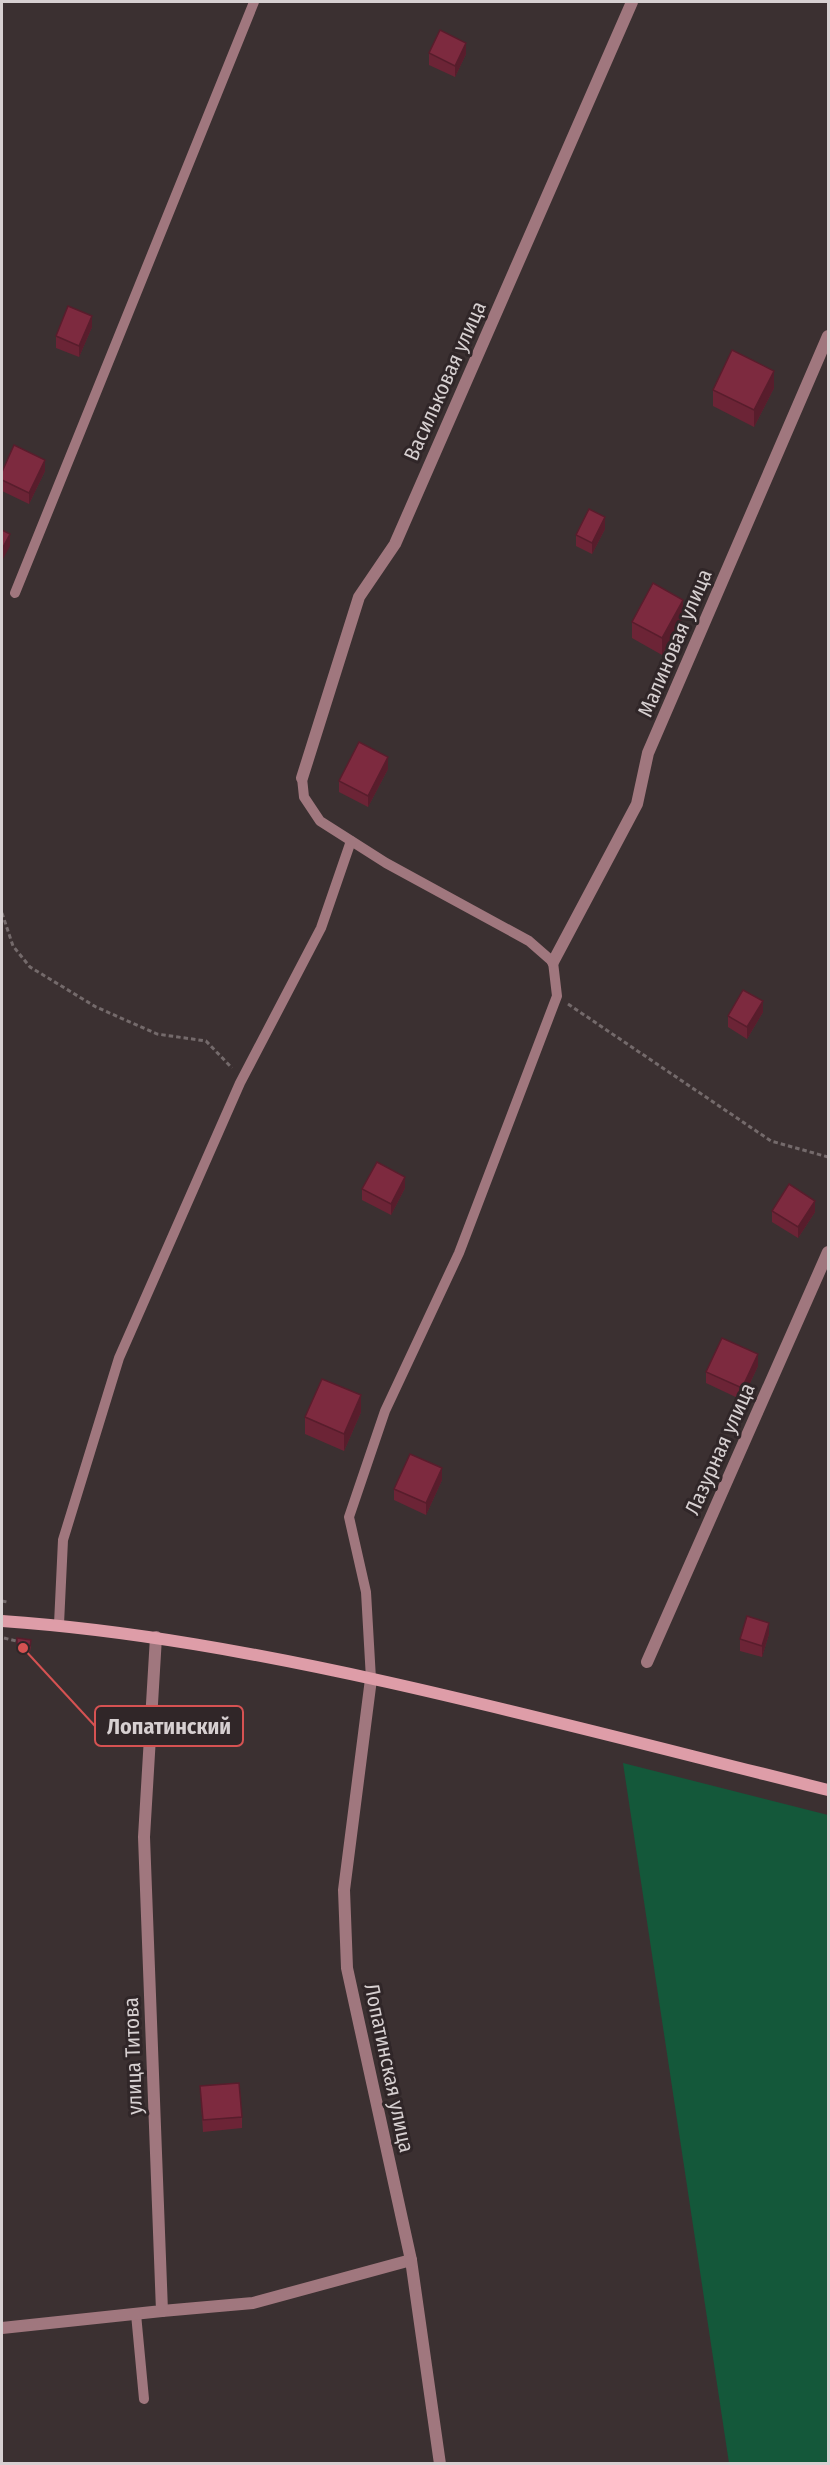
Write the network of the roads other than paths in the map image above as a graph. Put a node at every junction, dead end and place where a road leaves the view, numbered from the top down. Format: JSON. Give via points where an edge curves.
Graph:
{"nodes":[{"id":1,"x":254,"y":2,"type":"edge"},
{"id":2,"x":632,"y":2,"type":"edge"},
{"id":3,"x":828,"y":336,"type":"edge"},
{"id":4,"x":15,"y":593,"type":"dead end"},
{"id":5,"x":302,"y":778,"type":"joint"},
{"id":6,"x":351,"y":841,"type":"junction"},
{"id":7,"x":553,"y":962,"type":"junction"},
{"id":8,"x":828,"y":1252,"type":"edge"},
{"id":9,"x":2,"y":1621,"type":"edge"},
{"id":10,"x":59,"y":1624,"type":"junction"},
{"id":11,"x":156,"y":1637,"type":"junction"},
{"id":12,"x":647,"y":1662,"type":"dead end"},
{"id":13,"x":371,"y":1679,"type":"junction"},
{"id":14,"x":828,"y":1790,"type":"edge"},
{"id":15,"x":411,"y":2260,"type":"junction"},
{"id":16,"x":162,"y":2311,"type":"junction"},
{"id":17,"x":136,"y":2314,"type":"junction"},
{"id":18,"x":2,"y":2328,"type":"edge"},
{"id":19,"x":144,"y":2399,"type":"dead end"},
{"id":20,"x":440,"y":2463,"type":"edge"}],
"edges":[{"from":1,"to":4,"type":"lane"},
{"from":2,"to":5,"type":"street","name":"Васильковая улица","via":[[395,544],[358,597]]},
{"from":3,"to":7,"type":"street","name":"Малиновая улица","via":[[648,753],[637,804]]},
{"from":5,"to":6,"type":"lane","via":[[304,797],[320,821]]},
{"from":6,"to":7,"type":"lane","via":[[529,941]]},
{"from":6,"to":10,"type":"lane","via":[[321,928],[240,1083],[119,1358],[63,1540]]},
{"from":7,"to":13,"type":"lane","via":[[556,996],[459,1253],[385,1411],[349,1517],[366,1592]]},
{"from":8,"to":12,"type":"street","name":"Лазурная улица"},
{"from":9,"to":10,"type":"main road"},
{"from":10,"to":11,"type":"main road"},
{"from":11,"to":13,"type":"main road"},
{"from":11,"to":16,"type":"street","name":"улица Титова","via":[[144,1837]]},
{"from":13,"to":14,"type":"main road"},
{"from":13,"to":15,"type":"street","name":"Лопатинская улица","via":[[344,1890],[347,1968]]},
{"from":15,"to":16,"type":"street","via":[[253,2303]]},
{"from":15,"to":20,"type":"street","name":"Лопатинская улица"},
{"from":16,"to":17,"type":"street"},
{"from":17,"to":18,"type":"street"},
{"from":17,"to":19,"type":"lane"}]}
